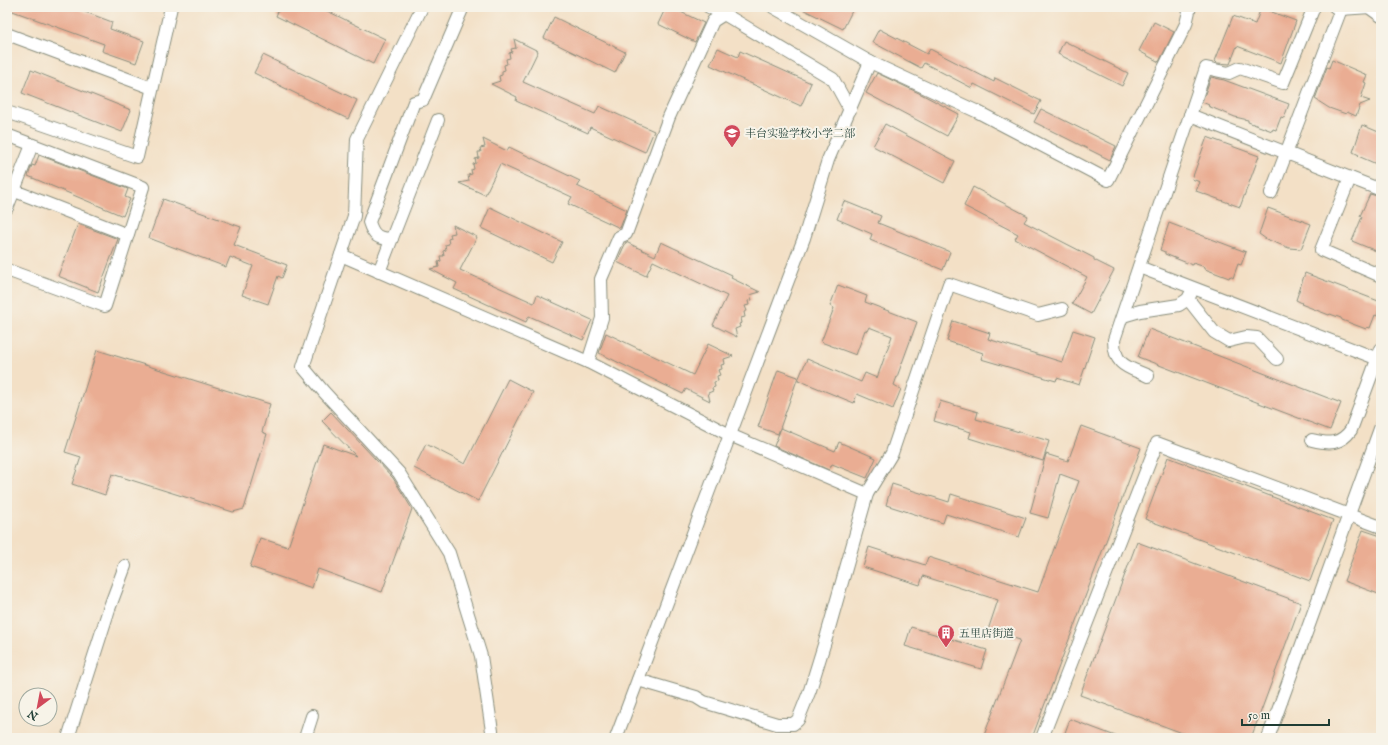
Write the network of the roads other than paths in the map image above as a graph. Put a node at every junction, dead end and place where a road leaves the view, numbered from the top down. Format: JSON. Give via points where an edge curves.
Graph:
{"nodes":[{"id":1,"x":171,"y":7,"type":"edge"},
{"id":2,"x":422,"y":7,"type":"edge"},
{"id":3,"x":464,"y":7,"type":"edge"},
{"id":4,"x":709,"y":7,"type":"edge"},
{"id":5,"x":773,"y":7,"type":"edge"},
{"id":6,"x":1190,"y":7,"type":"edge"},
{"id":7,"x":1314,"y":7,"type":"edge"},
{"id":8,"x":1370,"y":7,"type":"edge"},
{"id":9,"x":1338,"y":8,"type":"edge"},
{"id":10,"x":724,"y":14,"type":"junction"},
{"id":11,"x":1381,"y":16,"type":"edge"},
{"id":12,"x":7,"y":34,"type":"edge"},
{"id":13,"x":870,"y":62,"type":"junction"},
{"id":14,"x":152,"y":88,"type":"junction"},
{"id":15,"x":850,"y":110,"type":"junction"},
{"id":16,"x":7,"y":112,"type":"edge"},
{"id":17,"x":1190,"y":116,"type":"junction"},
{"id":18,"x":438,"y":120,"type":"dead end"},
{"id":19,"x":7,"y":135,"type":"edge"},
{"id":20,"x":32,"y":145,"type":"junction"},
{"id":21,"x":1286,"y":153,"type":"junction"},
{"id":22,"x":1350,"y":178,"type":"junction"},
{"id":23,"x":10,"y":190,"type":"edge"},
{"id":24,"x":1381,"y":190,"type":"edge"},
{"id":25,"x":1271,"y":193,"type":"dead end"},
{"id":26,"x":7,"y":208,"type":"edge"},
{"id":27,"x":128,"y":235,"type":"junction"},
{"id":28,"x":392,"y":238,"type":"junction"},
{"id":29,"x":341,"y":255,"type":"junction"},
{"id":30,"x":1139,"y":267,"type":"junction"},
{"id":31,"x":7,"y":270,"type":"edge"},
{"id":32,"x":379,"y":272,"type":"junction"},
{"id":33,"x":1381,"y":276,"type":"edge"},
{"id":34,"x":1191,"y":294,"type":"junction"},
{"id":35,"x":1062,"y":309,"type":"dead end"},
{"id":36,"x":1122,"y":316,"type":"junction"},
{"id":37,"x":1379,"y":354,"type":"edge"},
{"id":38,"x":1277,"y":359,"type":"dead end"},
{"id":39,"x":588,"y":362,"type":"junction"},
{"id":40,"x":1148,"y":376,"type":"dead end"},
{"id":41,"x":1381,"y":426,"type":"edge"},
{"id":42,"x":730,"y":435,"type":"junction"},
{"id":43,"x":1312,"y":440,"type":"dead end"},
{"id":44,"x":867,"y":494,"type":"junction"},
{"id":45,"x":1349,"y":515,"type":"junction"},
{"id":46,"x":1381,"y":527,"type":"edge"},
{"id":47,"x":125,"y":566,"type":"dead end"},
{"id":48,"x":638,"y":680,"type":"junction"},
{"id":49,"x":312,"y":716,"type":"dead end"},
{"id":50,"x":68,"y":738,"type":"edge"},
{"id":51,"x":305,"y":738,"type":"edge"},
{"id":52,"x":493,"y":738,"type":"edge"},
{"id":53,"x":616,"y":738,"type":"edge"},
{"id":54,"x":1042,"y":738,"type":"edge"},
{"id":55,"x":1268,"y":738,"type":"edge"}],
"edges":[{"from":1,"to":14,"type":"street"},
{"from":2,"to":29,"type":"street","via":[[357,139],[354,216]]},
{"from":3,"to":28,"type":"street","via":[[423,100],[414,102],[369,222],[376,236]]},
{"from":4,"to":10,"type":"street"},
{"from":5,"to":13,"type":"street"},
{"from":6,"to":13,"type":"street","via":[[1186,24],[1108,180],[978,112]]},
{"from":7,"to":17,"type":"street","via":[[1284,82],[1240,68],[1229,73],[1206,68]]},
{"from":8,"to":9,"type":"street"},
{"from":8,"to":11,"type":"street"},
{"from":9,"to":21,"type":"street"},
{"from":10,"to":15,"type":"street","via":[[833,79]]},
{"from":10,"to":39,"type":"street","via":[[713,21],[669,117],[626,234],[619,238],[601,279],[602,318]]},
{"from":12,"to":14,"type":"street"},
{"from":13,"to":15,"type":"street"},
{"from":14,"to":16,"type":"street","via":[[137,157]]},
{"from":15,"to":42,"type":"street","via":[[828,160],[804,238]]},
{"from":17,"to":21,"type":"street"},
{"from":17,"to":30,"type":"street"},
{"from":18,"to":28,"type":"street"},
{"from":19,"to":20,"type":"street"},
{"from":20,"to":23,"type":"street"},
{"from":20,"to":27,"type":"street","via":[[143,187]]},
{"from":21,"to":22,"type":"street"},
{"from":21,"to":25,"type":"street"},
{"from":22,"to":24,"type":"street"},
{"from":22,"to":33,"type":"street","via":[[1321,250]]},
{"from":23,"to":26,"type":"street"},
{"from":23,"to":27,"type":"street"},
{"from":27,"to":31,"type":"street","via":[[105,306]]},
{"from":28,"to":32,"type":"street"},
{"from":29,"to":32,"type":"street"},
{"from":29,"to":52,"type":"street","via":[[303,367],[399,473],[449,554],[481,656]]},
{"from":30,"to":34,"type":"street"},
{"from":30,"to":36,"type":"street"},
{"from":32,"to":39,"type":"street"},
{"from":34,"to":36,"type":"street","via":[[1178,305]]},
{"from":34,"to":37,"type":"street"},
{"from":34,"to":38,"type":"street","via":[[1214,332],[1229,341],[1246,337],[1258,338]]},
{"from":35,"to":44,"type":"street","via":[[1038,315],[949,284],[892,453]]},
{"from":36,"to":40,"type":"street","via":[[1114,340],[1114,351],[1118,360]]},
{"from":37,"to":43,"type":"street","via":[[1351,430],[1342,440],[1326,443]]},
{"from":39,"to":42,"type":"street"},
{"from":41,"to":45,"type":"street"},
{"from":42,"to":44,"type":"street"},
{"from":42,"to":48,"type":"street"},
{"from":44,"to":48,"type":"street","via":[[827,635],[798,720],[793,724],[777,724]]},
{"from":45,"to":46,"type":"street"},
{"from":45,"to":54,"type":"street","via":[[1157,443]]},
{"from":45,"to":55,"type":"street"},
{"from":47,"to":50,"type":"street"},
{"from":48,"to":53,"type":"street"},
{"from":49,"to":51,"type":"street"}]}
